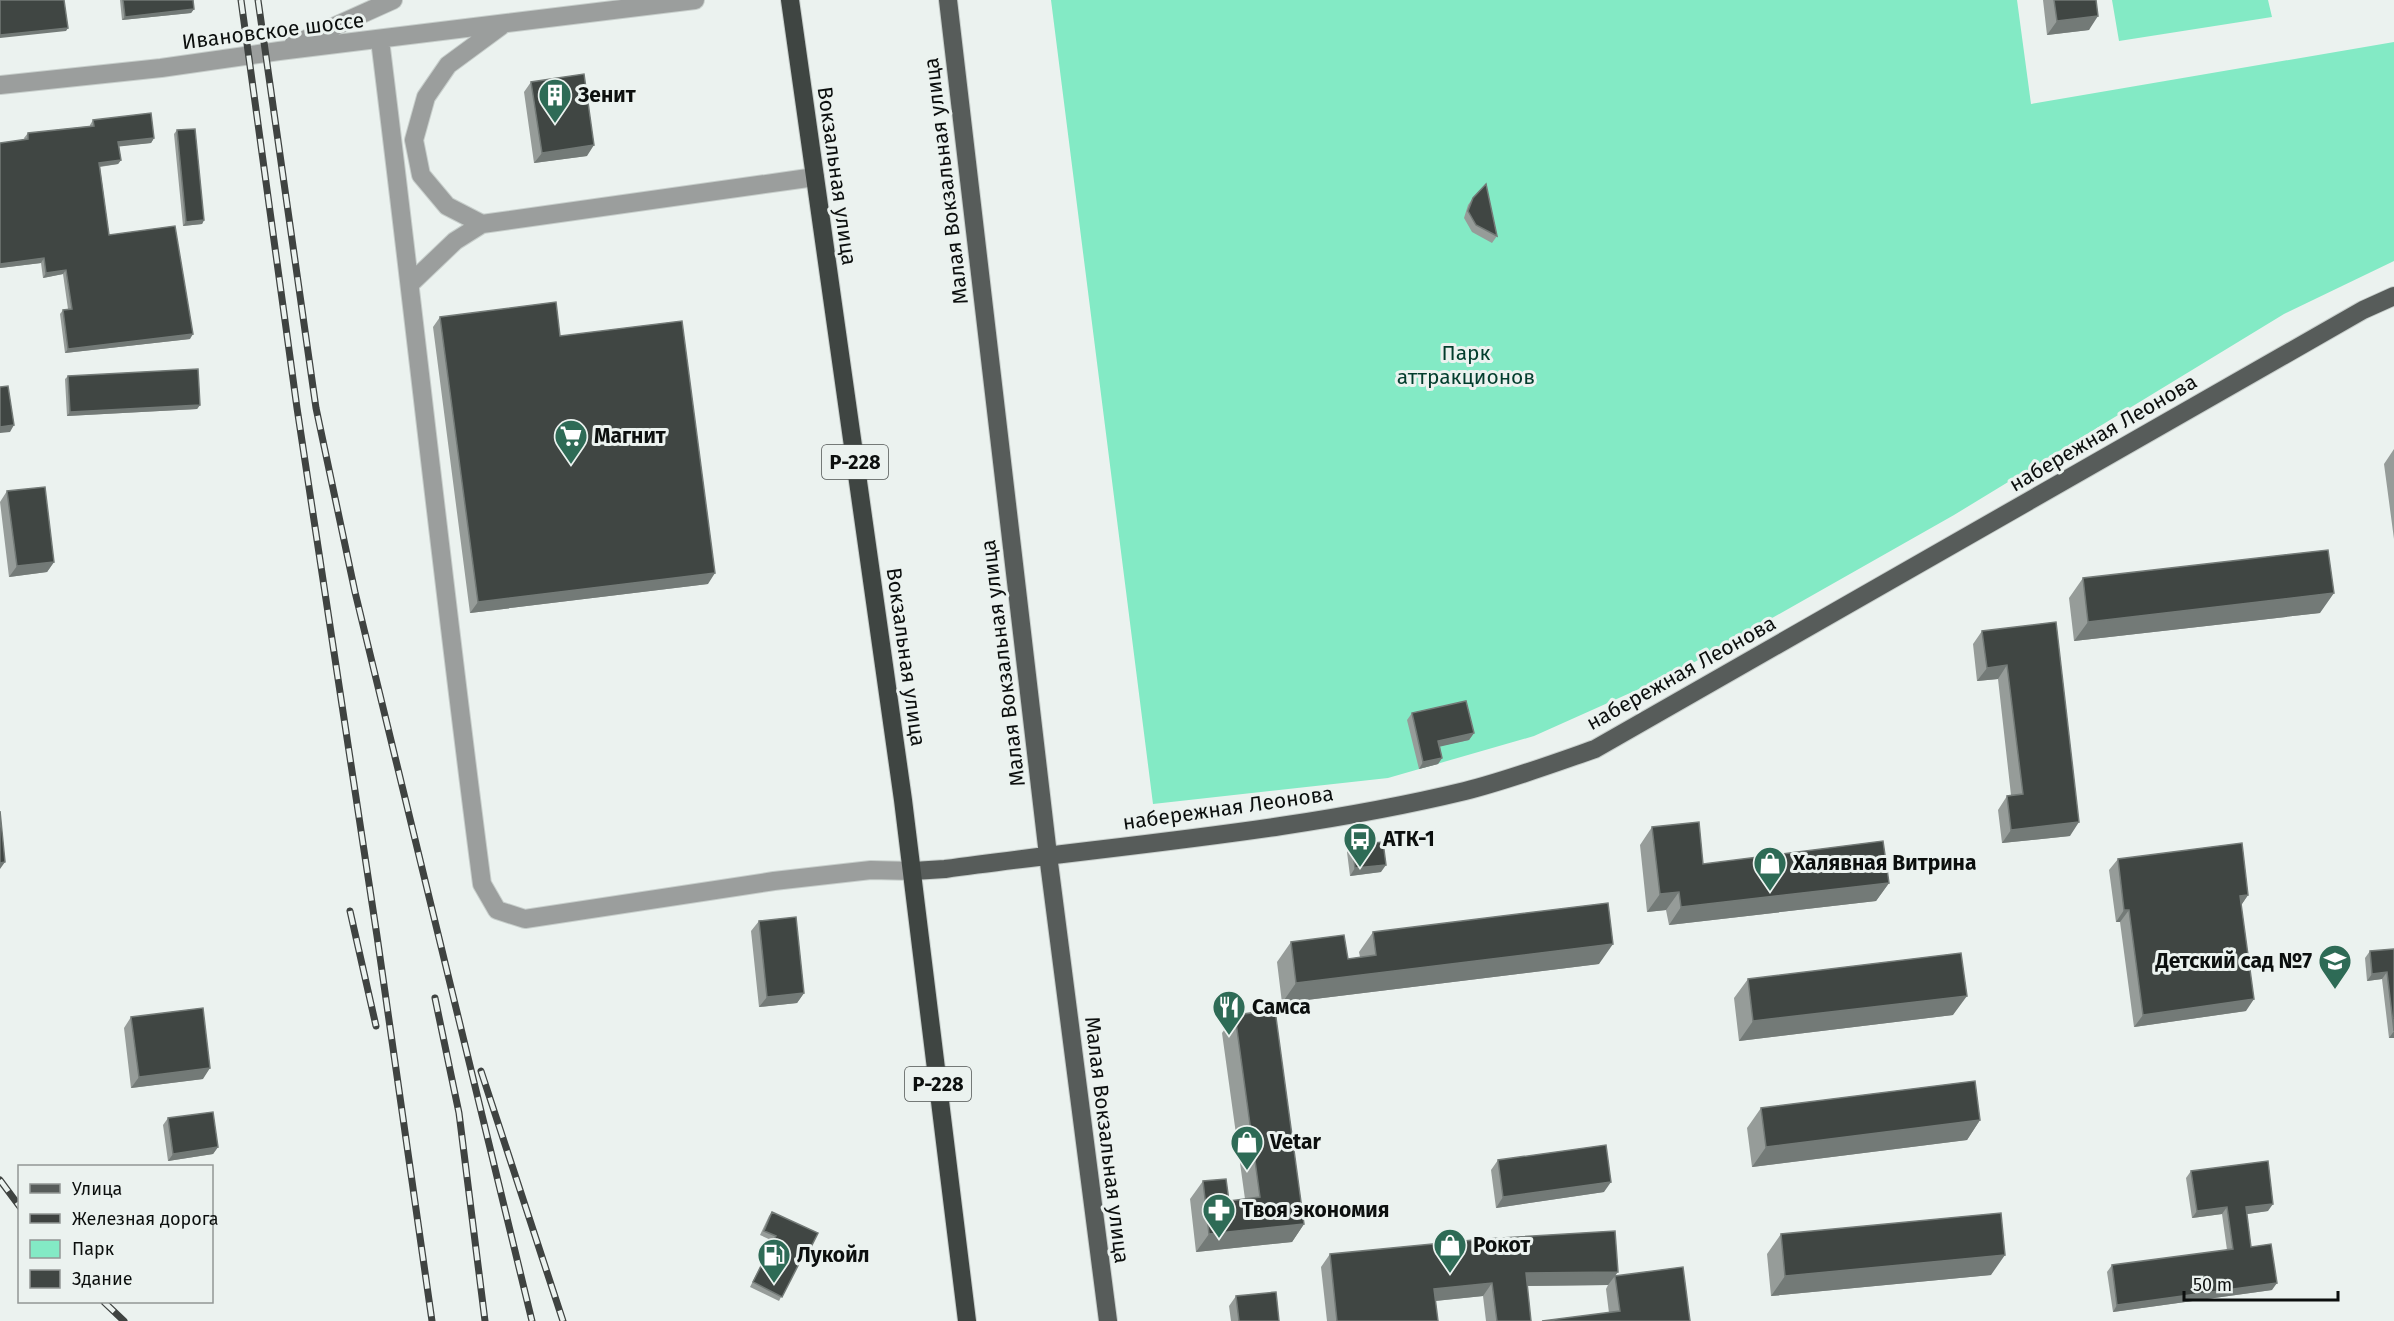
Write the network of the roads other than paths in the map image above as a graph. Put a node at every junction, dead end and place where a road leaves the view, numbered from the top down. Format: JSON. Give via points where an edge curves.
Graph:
{"nodes":[{"id":1,"x":393,"y":0,"type":"edge"},
{"id":2,"x":695,"y":0,"type":"edge"},
{"id":3,"x":790,"y":0,"type":"edge"},
{"id":4,"x":948,"y":0,"type":"edge"},
{"id":5,"x":503,"y":24,"type":"junction"},
{"id":6,"x":380,"y":40,"type":"junction"},
{"id":7,"x":279,"y":51,"type":"junction"},
{"id":8,"x":0,"y":85,"type":"edge"},
{"id":9,"x":815,"y":177,"type":"junction"},
{"id":10,"x":482,"y":225,"type":"junction"},
{"id":11,"x":410,"y":284,"type":"junction"},
{"id":12,"x":2394,"y":296,"type":"edge"},
{"id":13,"x":1048,"y":855,"type":"junction"},
{"id":14,"x":913,"y":871,"type":"junction"},
{"id":15,"x":967,"y":1321,"type":"edge"},
{"id":16,"x":1108,"y":1321,"type":"edge"}],
"edges":[{"from":1,"to":7,"type":"street"},
{"from":2,"to":5,"type":"street","name":"Ивановское шоссе"},
{"from":3,"to":9,"type":"highway","name":"Вокзальная улица","number":"Р-228"},
{"from":4,"to":13,"type":"main road","name":"Малая Вокзальная улица"},
{"from":5,"to":6,"type":"street","name":"Ивановское шоссе"},
{"from":5,"to":10,"type":"street","via":[[448,65],[426,97],[414,140],[421,175],[447,206]]},
{"from":6,"to":7,"type":"street","name":"Ивановское шоссе"},
{"from":6,"to":11,"type":"street"},
{"from":7,"to":8,"type":"street","name":"Ивановское шоссе","via":[[161,69]]},
{"from":9,"to":10,"type":"street"},
{"from":9,"to":14,"type":"highway","name":"Вокзальная улица","number":"Р-228"},
{"from":10,"to":11,"type":"street","via":[[455,241]]},
{"from":11,"to":14,"type":"street","via":[[482,884],[497,910],[525,919],[774,881],[871,870]]},
{"from":12,"to":13,"type":"main road","name":"набережная Леонова","via":[[1595,749],[1467,790],[1396,806]]},
{"from":13,"to":14,"type":"main road","name":"набережная Леонова"},
{"from":13,"to":16,"type":"main road","name":"Малая Вокзальная улица"},
{"from":14,"to":15,"type":"highway","name":"Вокзальная улица","number":"Р-228"}]}
